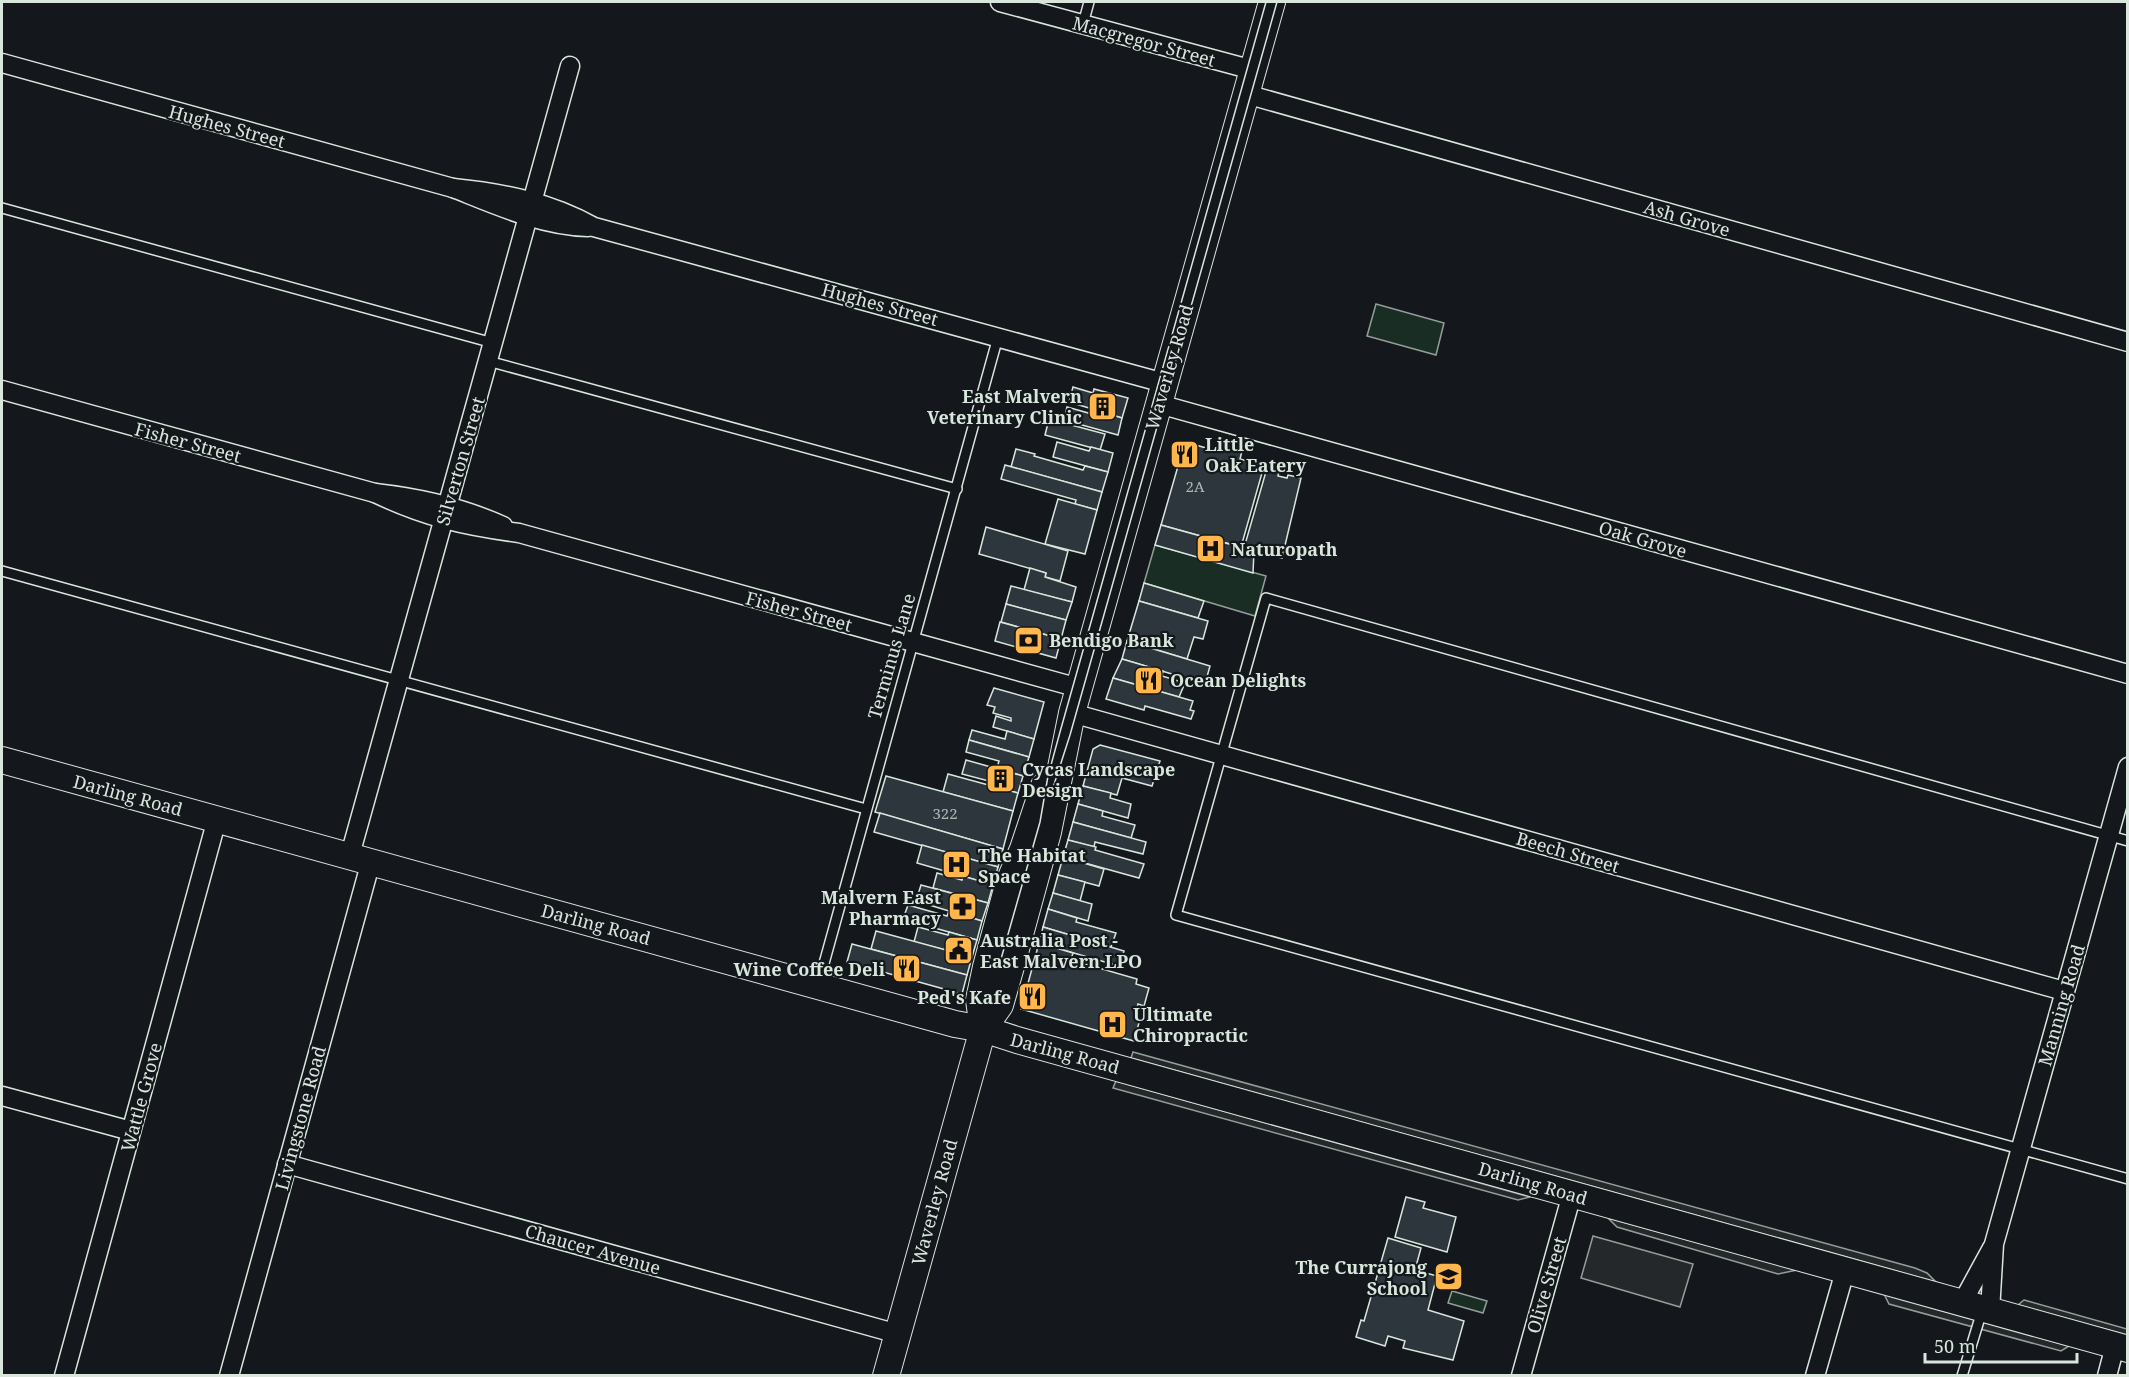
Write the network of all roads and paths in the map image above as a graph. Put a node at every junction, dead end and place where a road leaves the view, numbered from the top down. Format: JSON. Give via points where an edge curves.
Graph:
{"nodes":[{"id":1,"x":1000,"y":2,"type":"edge"},
{"id":2,"x":1089,"y":2,"type":"edge"},
{"id":3,"x":1272,"y":2,"type":"edge"},
{"id":4,"x":1083,"y":24,"type":"junction"},
{"id":5,"x":2,"y":63,"type":"edge"},
{"id":6,"x":570,"y":66,"type":"dead end"},
{"id":7,"x":1249,"y":82,"type":"junction"},
{"id":8,"x":2,"y":208,"type":"edge"},
{"id":9,"x":531,"y":208,"type":"junction"},
{"id":10,"x":998,"y":336,"type":"junction"},
{"id":11,"x":2127,"y":342,"type":"edge"},
{"id":12,"x":493,"y":343,"type":"junction"},
{"id":13,"x":488,"y":361,"type":"junction"},
{"id":14,"x":2,"y":390,"type":"edge"},
{"id":15,"x":1162,"y":394,"type":"junction"},
{"id":16,"x":957,"y":489,"type":"junction"},
{"id":17,"x":445,"y":513,"type":"junction"},
{"id":18,"x":2,"y":570,"type":"edge"},
{"id":19,"x":912,"y":642,"type":"junction"},
{"id":20,"x":2127,"y":674,"type":"edge"},
{"id":21,"x":398,"y":679,"type":"junction"},
{"id":22,"x":1079,"y":688,"type":"junction"},
{"id":23,"x":1069,"y":723,"type":"junction"},
{"id":24,"x":1221,"y":755,"type":"junction"},
{"id":25,"x":2,"y":760,"type":"edge"},
{"id":26,"x":2127,"y":767,"type":"edge"},
{"id":27,"x":866,"y":809,"type":"junction"},
{"id":28,"x":218,"y":819,"type":"junction"},
{"id":29,"x":2108,"y":835,"type":"junction"},
{"id":30,"x":2127,"y":841,"type":"edge"},
{"id":31,"x":360,"y":858,"type":"junction"},
{"id":32,"x":818,"y":985,"type":"junction"},
{"id":33,"x":2064,"y":991,"type":"junction"},
{"id":34,"x":983,"y":1029,"type":"junction"},
{"id":35,"x":2,"y":1096,"type":"edge"},
{"id":36,"x":131,"y":1131,"type":"junction"},
{"id":37,"x":2021,"y":1149,"type":"junction"},
{"id":38,"x":287,"y":1164,"type":"junction"},
{"id":39,"x":2127,"y":1179,"type":"edge"},
{"id":40,"x":1572,"y":1194,"type":"junction"},
{"id":41,"x":1994,"y":1244,"type":"junction"},
{"id":42,"x":1845,"y":1270,"type":"junction"},
{"id":43,"x":1978,"y":1307,"type":"junction"},
{"id":44,"x":898,"y":1334,"type":"junction"},
{"id":45,"x":2121,"y":1347,"type":"edge"},
{"id":46,"x":64,"y":1376,"type":"edge"},
{"id":47,"x":229,"y":1376,"type":"edge"},
{"id":48,"x":886,"y":1376,"type":"edge"},
{"id":49,"x":1521,"y":1376,"type":"edge"},
{"id":50,"x":1815,"y":1376,"type":"edge"},
{"id":51,"x":1962,"y":1376,"type":"edge"},
{"id":52,"x":2107,"y":1376,"type":"edge"}],
"edges":[{"from":1,"to":4,"type":"street","name":"Macgregor Street"},
{"from":2,"to":4,"type":"lane"},
{"from":3,"to":7,"type":"street","name":"Waverley Road"},
{"from":4,"to":7,"type":"street","name":"Macgregor Street"},
{"from":5,"to":9,"type":"street","name":"Hughes Street"},
{"from":6,"to":9,"type":"street","name":"Silverton Street"},
{"from":7,"to":11,"type":"street","name":"Ash Grove"},
{"from":7,"to":15,"type":"street","name":"Waverley Road"},
{"from":8,"to":12,"type":"lane"},
{"from":9,"to":10,"type":"street","name":"Hughes Street","via":[[574,227],[594,227]]},
{"from":9,"to":12,"type":"street","name":"Silverton Street"},
{"from":10,"to":15,"type":"street","name":"Hughes Street"},
{"from":10,"to":16,"type":"lane","name":"Terminus Lane"},
{"from":12,"to":13,"type":"street","name":"Silverton Street"},
{"from":13,"to":16,"type":"lane"},
{"from":13,"to":17,"type":"street","name":"Silverton Street"},
{"from":14,"to":17,"type":"street","name":"Fisher Street","via":[[375,494],[410,510]]},
{"from":15,"to":20,"type":"street","name":"Oak Grove"},
{"from":15,"to":22,"type":"street","name":"Waverley Road"},
{"from":16,"to":19,"type":"lane","name":"Terminus Lane"},
{"from":17,"to":19,"type":"street","name":"Fisher Street","via":[[476,528],[519,533]]},
{"from":17,"to":21,"type":"street","name":"Silverton Street"},
{"from":18,"to":21,"type":"lane"},
{"from":19,"to":22,"type":"street","name":"Fisher Street"},
{"from":19,"to":27,"type":"lane","name":"Terminus Lane"},
{"from":21,"to":27,"type":"lane"},
{"from":21,"to":31,"type":"street","name":"Silverton Street"},
{"from":22,"to":23,"type":"street","name":"Waverley Road"},
{"from":23,"to":24,"type":"street","name":"Beech Street"},
{"from":23,"to":34,"type":"street","name":"Waverley Road","via":[[1048,832],[1016,949],[1000,1005]]},
{"from":24,"to":29,"type":"lane","via":[[1266,598]]},
{"from":24,"to":33,"type":"street","name":"Beech Street"},
{"from":24,"to":37,"type":"lane","via":[[1176,915]]},
{"from":25,"to":28,"type":"street","name":"Darling Road"},
{"from":26,"to":29,"type":"street","name":"Manning Road"},
{"from":27,"to":32,"type":"lane","name":"Terminus Lane"},
{"from":28,"to":31,"type":"street","name":"Darling Road"},
{"from":28,"to":36,"type":"street","name":"Wattle Grove"},
{"from":29,"to":30,"type":"lane"},
{"from":29,"to":33,"type":"street","name":"Manning Road"},
{"from":31,"to":32,"type":"street","name":"Darling Road"},
{"from":31,"to":38,"type":"street","name":"Livingstone Road"},
{"from":32,"to":34,"type":"street","name":"Darling Road"},
{"from":33,"to":37,"type":"street","name":"Manning Road"},
{"from":34,"to":40,"type":"street","name":"Darling Road"},
{"from":34,"to":44,"type":"street","name":"Waverley Road"},
{"from":35,"to":36,"type":"street"},
{"from":36,"to":46,"type":"street","name":"Wattle Grove"},
{"from":37,"to":39,"type":"lane"},
{"from":37,"to":41,"type":"street","name":"Manning Road"},
{"from":38,"to":44,"type":"street","name":"Chaucer Avenue"},
{"from":38,"to":47,"type":"street","name":"Livingstone Road"},
{"from":40,"to":42,"type":"street","name":"Darling Road"},
{"from":40,"to":49,"type":"street","name":"Olive Street"},
{"from":41,"to":43,"type":"street","name":"Manning Road"},
{"from":41,"to":43,"type":"street","name":"Manning Road"},
{"from":42,"to":43,"type":"street","name":"Darling Road"},
{"from":42,"to":50,"type":"street"},
{"from":43,"to":45,"type":"street","name":"Darling Road"},
{"from":43,"to":51,"type":"lane"},
{"from":44,"to":48,"type":"street","name":"Waverley Road"},
{"from":45,"to":52,"type":"street"}]}
